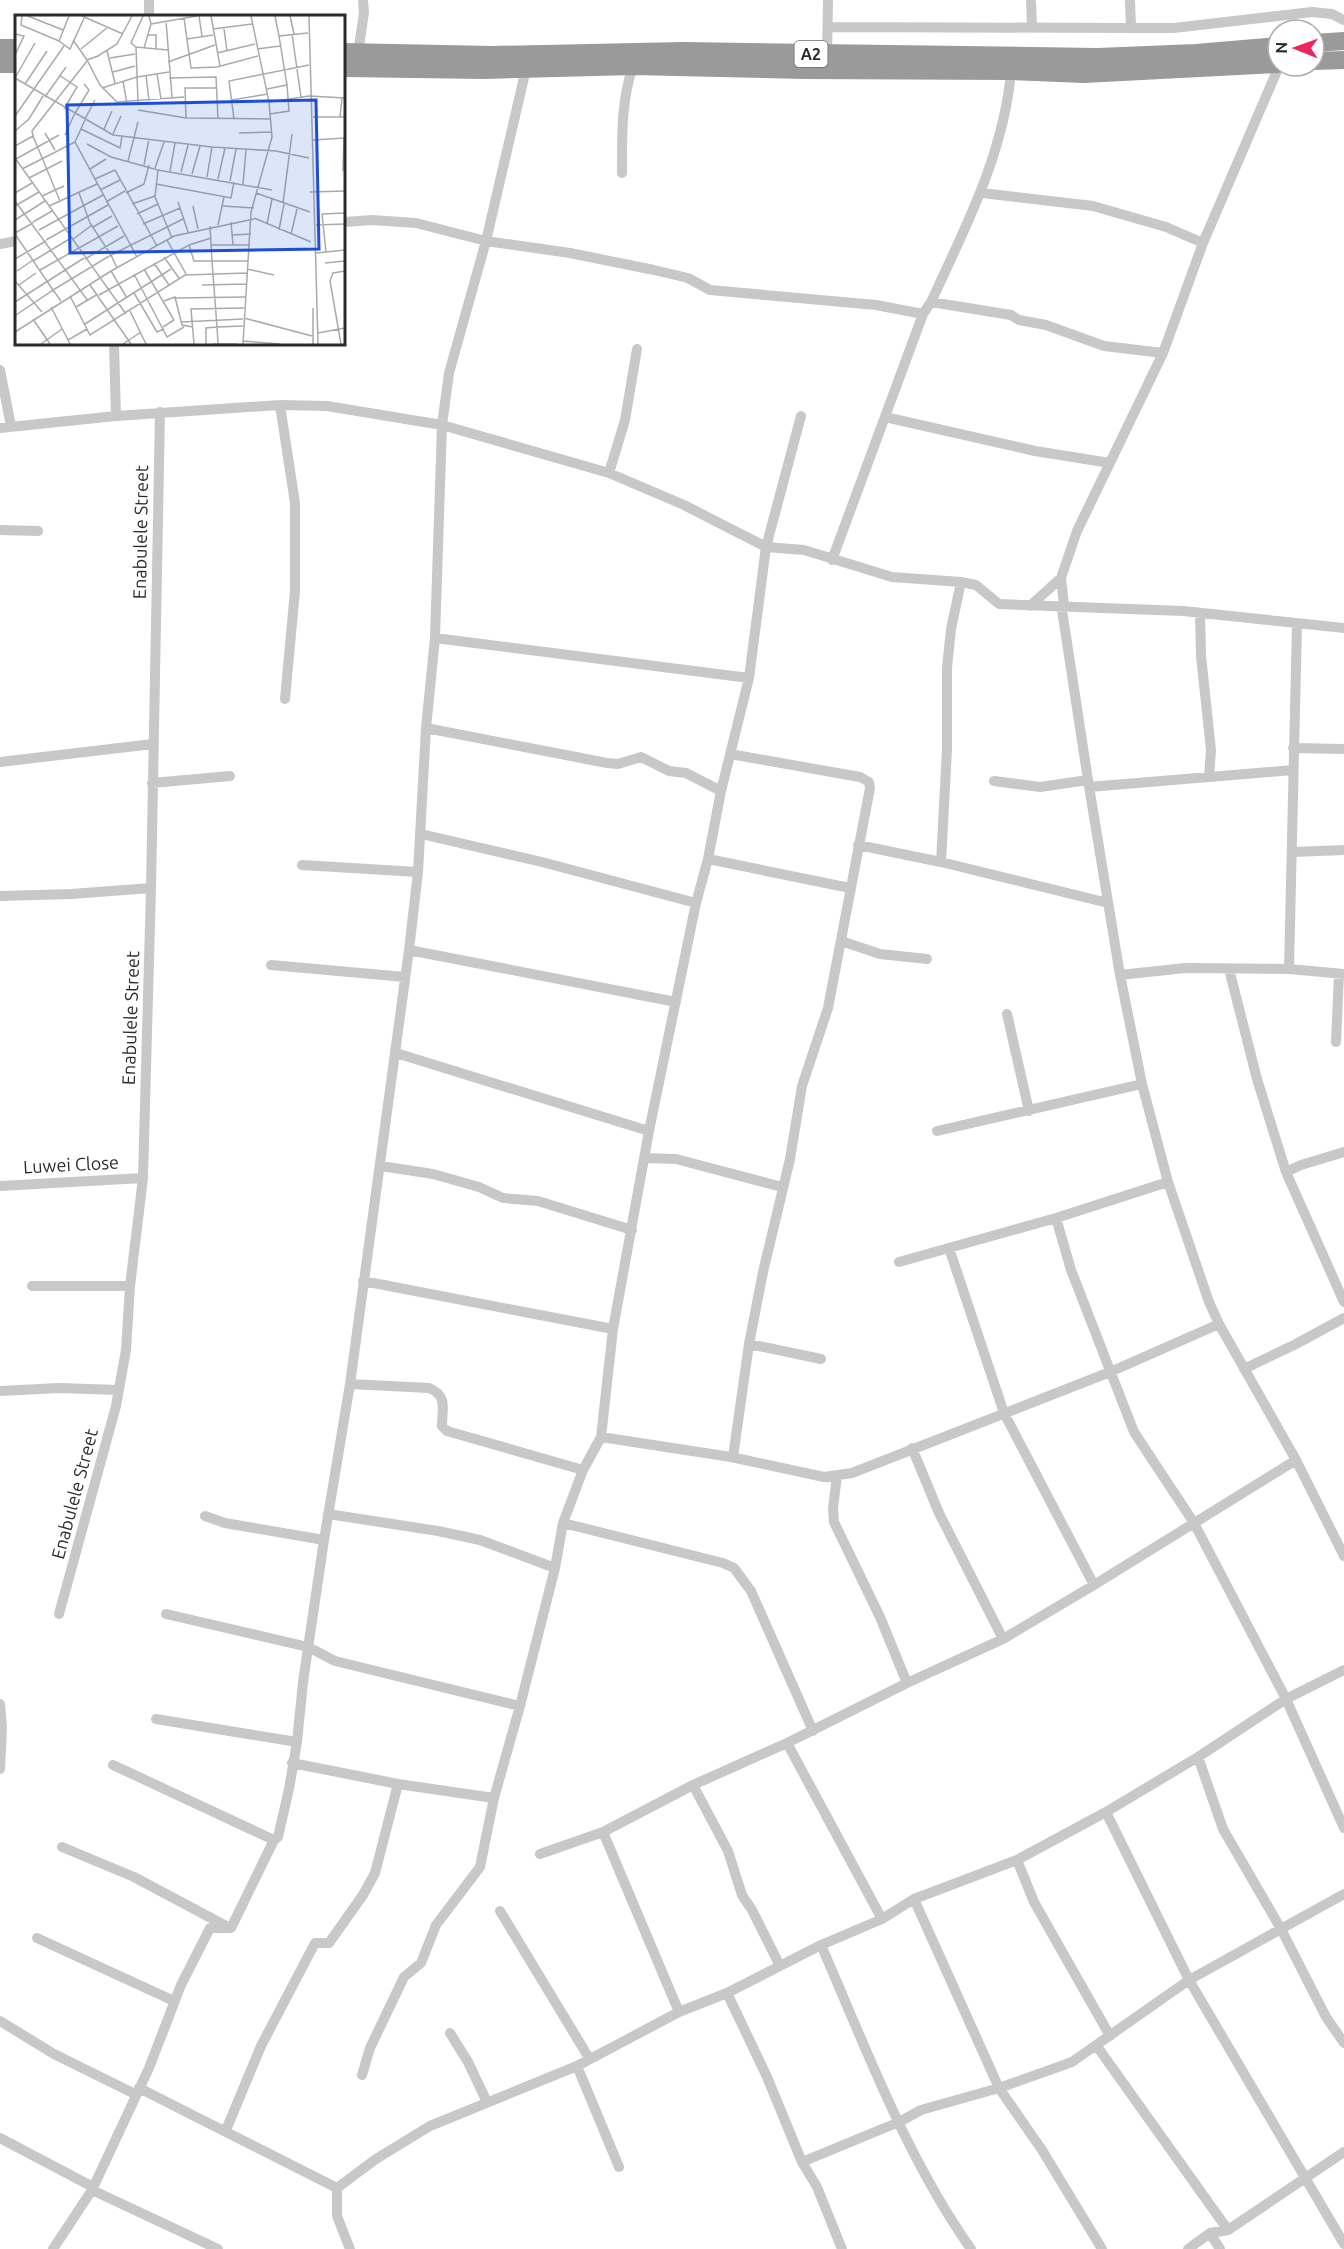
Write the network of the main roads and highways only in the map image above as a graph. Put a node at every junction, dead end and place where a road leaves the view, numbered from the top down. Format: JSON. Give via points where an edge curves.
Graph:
{"nodes":[{"id":1,"x":1344,"y":41,"type":"edge"},
{"id":2,"x":1326,"y":42,"type":"edge"},
{"id":3,"x":1266,"y":47,"type":"edge"},
{"id":4,"x":351,"y":52,"type":"edge"},
{"id":5,"x":1344,"y":60,"type":"edge"},
{"id":6,"x":1326,"y":61,"type":"edge"},
{"id":7,"x":826,"y":62,"type":"junction"},
{"id":8,"x":1266,"y":66,"type":"edge"},
{"id":9,"x":345,"y":68,"type":"edge"}],
"edges":[{"from":1,"to":2,"type":"highway"},
{"from":3,"to":7,"type":"highway","number":"A2","via":[[1098,57]]},
{"from":4,"to":7,"type":"highway","number":"A2","via":[[492,55],[683,51]]},
{"from":5,"to":6,"type":"highway"},
{"from":7,"to":8,"type":"highway","number":"A2","via":[[1084,74]]},
{"from":7,"to":9,"type":"highway","number":"A2","via":[[526,69]]}]}
